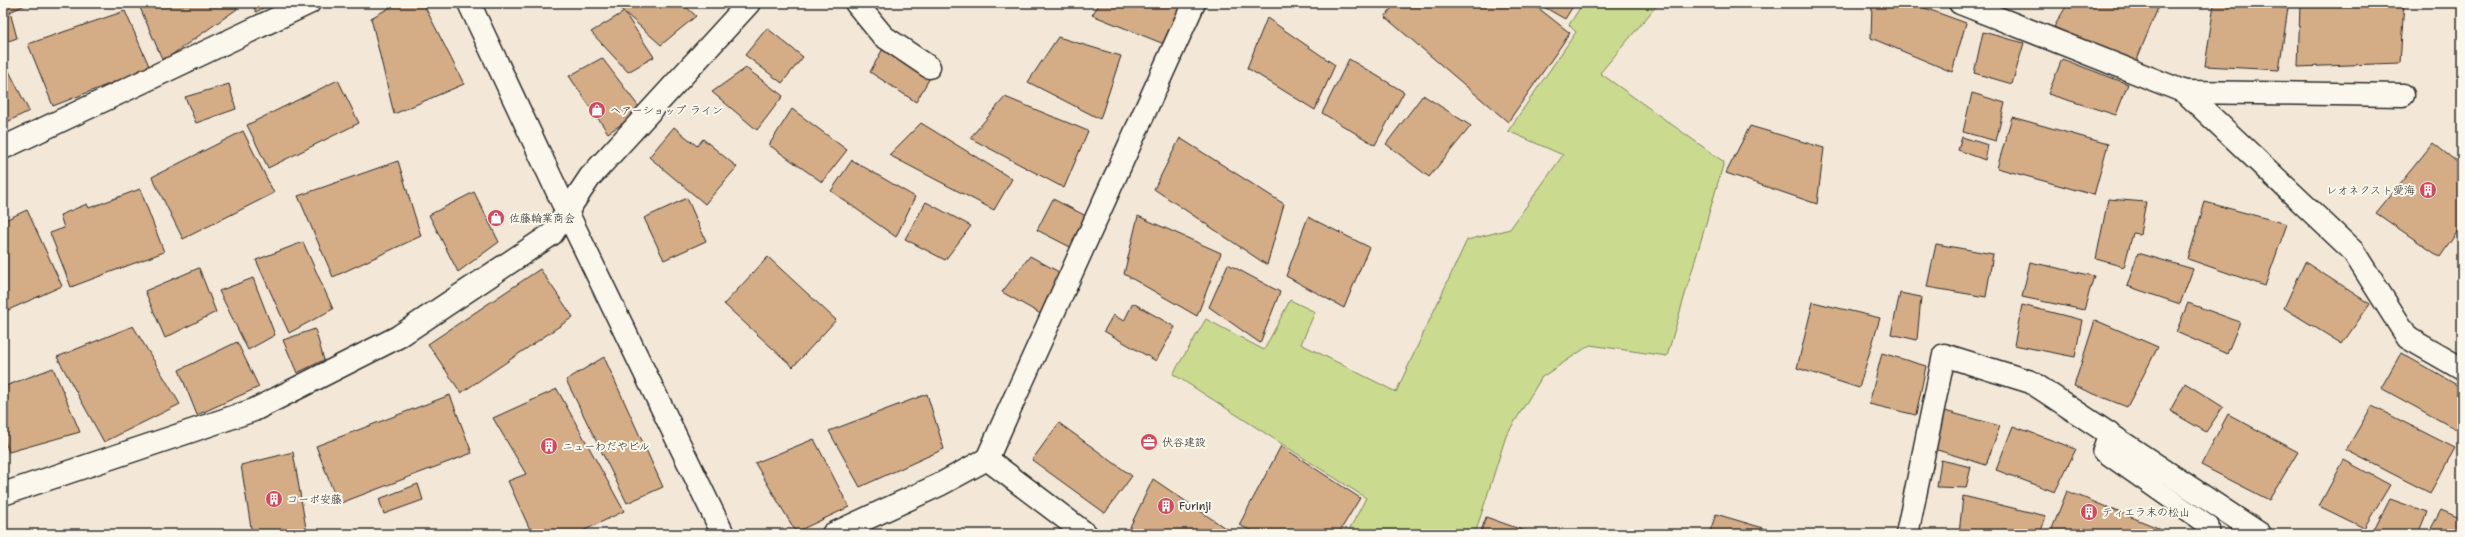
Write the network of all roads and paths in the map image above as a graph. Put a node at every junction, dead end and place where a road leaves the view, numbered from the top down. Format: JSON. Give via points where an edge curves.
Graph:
{"nodes":[{"id":1,"x":309,"y":3,"type":"edge"},
{"id":2,"x":469,"y":3,"type":"edge"},
{"id":3,"x":749,"y":3,"type":"edge"},
{"id":4,"x":856,"y":3,"type":"edge"},
{"id":5,"x":1194,"y":3,"type":"edge"},
{"id":6,"x":1960,"y":3,"type":"edge"},
{"id":7,"x":929,"y":67,"type":"dead end"},
{"id":8,"x":2185,"y":92,"type":"junction"},
{"id":9,"x":2403,"y":95,"type":"dead end"},
{"id":10,"x":3,"y":148,"type":"edge"},
{"id":11,"x":566,"y":210,"type":"junction"},
{"id":12,"x":2462,"y":369,"type":"edge"},
{"id":13,"x":2108,"y":434,"type":"junction"},
{"id":14,"x":987,"y":459,"type":"junction"},
{"id":15,"x":3,"y":494,"type":"edge"},
{"id":16,"x":857,"y":529,"type":"edge"},
{"id":17,"x":724,"y":534,"type":"edge"},
{"id":18,"x":833,"y":534,"type":"edge"},
{"id":19,"x":1086,"y":534,"type":"edge"},
{"id":20,"x":1907,"y":534,"type":"edge"},
{"id":21,"x":2210,"y":534,"type":"edge"},
{"id":22,"x":2260,"y":534,"type":"edge"}],
"edges":[{"from":1,"to":10,"type":"street"},
{"from":2,"to":11,"type":"street"},
{"from":3,"to":11,"type":"street","via":[[590,177]]},
{"from":4,"to":7,"type":"street","via":[[883,36]]},
{"from":5,"to":14,"type":"street"},
{"from":6,"to":8,"type":"street"},
{"from":8,"to":9,"type":"street"},
{"from":8,"to":12,"type":"street","via":[[2353,251],[2408,338]]},
{"from":11,"to":15,"type":"street","via":[[552,234],[398,337],[254,410]]},
{"from":11,"to":17,"type":"street"},
{"from":13,"to":20,"type":"street","via":[[2031,382],[1944,355]]},
{"from":13,"to":21,"type":"lane","via":[[2102,452],[2209,526]]},
{"from":13,"to":22,"type":"street"},
{"from":14,"to":16,"type":"street"},
{"from":14,"to":19,"type":"street"},
{"from":16,"to":18,"type":"street"}]}
